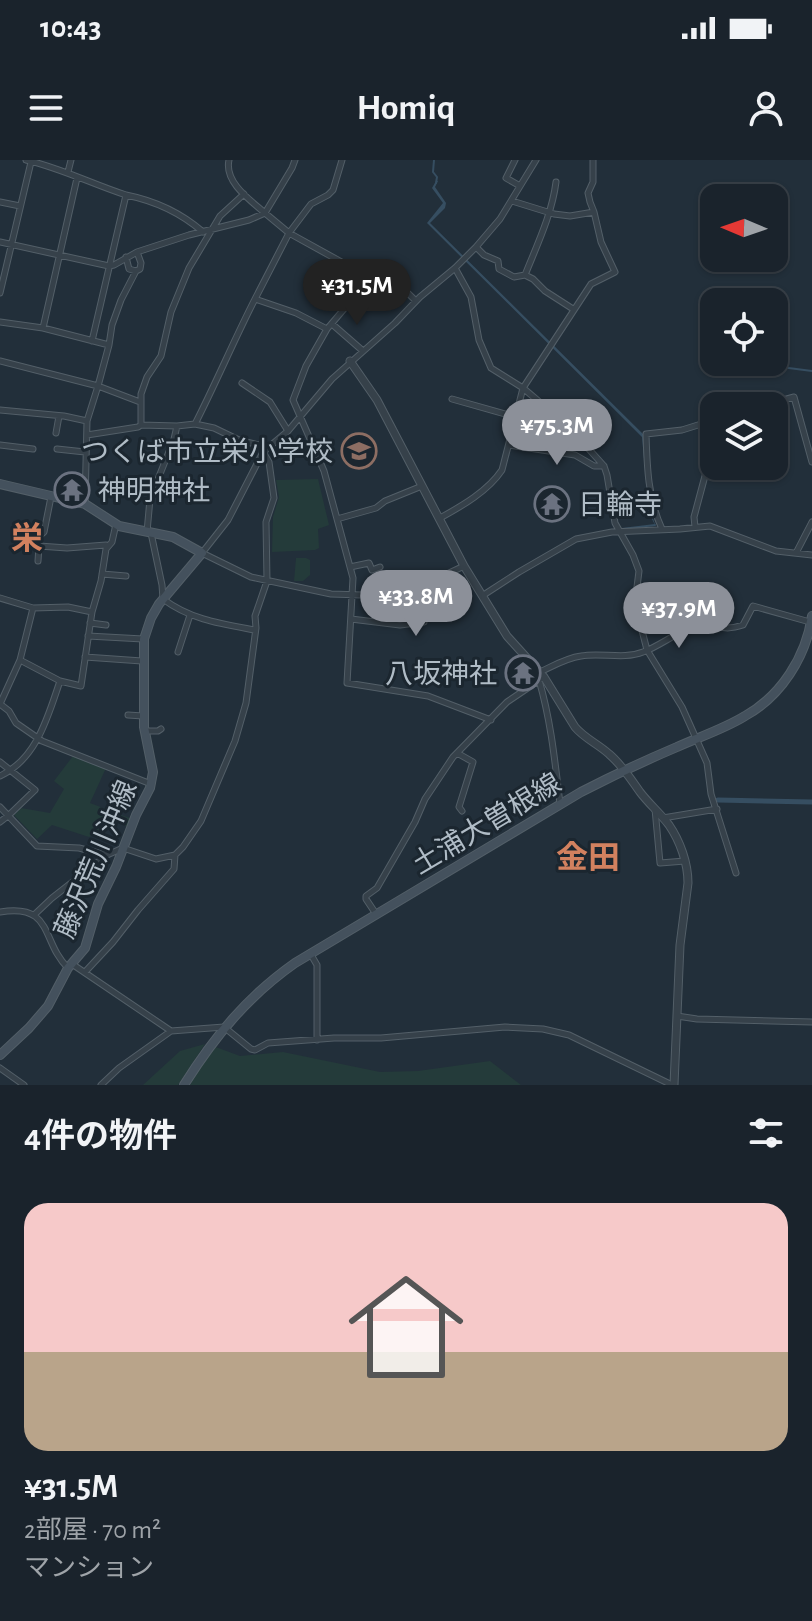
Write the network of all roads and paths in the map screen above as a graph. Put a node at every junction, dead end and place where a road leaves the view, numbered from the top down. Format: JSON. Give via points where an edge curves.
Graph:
{"nodes":[{"id":1,"x":28,"y":160,"type":"edge"},
{"id":2,"x":71,"y":160,"type":"edge"},
{"id":3,"x":229,"y":160,"type":"edge"},
{"id":4,"x":295,"y":160,"type":"edge"},
{"id":5,"x":342,"y":160,"type":"edge"},
{"id":6,"x":515,"y":160,"type":"edge"},
{"id":7,"x":536,"y":160,"type":"edge"},
{"id":8,"x":593,"y":160,"type":"edge"},
{"id":9,"x":68,"y":172,"type":"junction"},
{"id":10,"x":77,"y":178,"type":"junction"},
{"id":11,"x":556,"y":182,"type":"dead end"},
{"id":12,"x":520,"y":186,"type":"junction"},
{"id":13,"x":244,"y":194,"type":"junction"},
{"id":14,"x":126,"y":195,"type":"junction"},
{"id":15,"x":512,"y":201,"type":"junction"},
{"id":16,"x":0,"y":202,"type":"edge"},
{"id":17,"x":20,"y":206,"type":"junction"},
{"id":18,"x":549,"y":212,"type":"junction"},
{"id":19,"x":594,"y":212,"type":"junction"},
{"id":20,"x":265,"y":213,"type":"junction"},
{"id":21,"x":213,"y":230,"type":"junction"},
{"id":22,"x":203,"y":232,"type":"junction"},
{"id":23,"x":289,"y":233,"type":"junction"},
{"id":24,"x":0,"y":242,"type":"edge"},
{"id":25,"x":11,"y":244,"type":"junction"},
{"id":26,"x":476,"y":247,"type":"junction"},
{"id":27,"x":137,"y":252,"type":"junction"},
{"id":28,"x":60,"y":255,"type":"junction"},
{"id":29,"x":126,"y":257,"type":"junction"},
{"id":30,"x":109,"y":266,"type":"junction"},
{"id":31,"x":455,"y":268,"type":"junction"},
{"id":32,"x":136,"y":271,"type":"junction"},
{"id":33,"x":365,"y":275,"type":"junction"},
{"id":34,"x":525,"y":275,"type":"junction"},
{"id":35,"x":0,"y":293,"type":"edge"},
{"id":36,"x":255,"y":299,"type":"junction"},
{"id":37,"x":416,"y":301,"type":"junction"},
{"id":38,"x":573,"y":309,"type":"junction"},
{"id":39,"x":0,"y":322,"type":"edge"},
{"id":40,"x":330,"y":326,"type":"junction"},
{"id":41,"x":43,"y":328,"type":"junction"},
{"id":42,"x":92,"y":341,"type":"junction"},
{"id":43,"x":109,"y":345,"type":"junction"},
{"id":44,"x":363,"y":351,"type":"junction"},
{"id":45,"x":0,"y":361,"type":"edge"},
{"id":46,"x":350,"y":361,"type":"junction"},
{"id":47,"x":242,"y":383,"type":"dead end"},
{"id":48,"x":98,"y":386,"type":"junction"},
{"id":49,"x":523,"y":388,"type":"junction"},
{"id":50,"x":452,"y":399,"type":"dead end"},
{"id":51,"x":788,"y":399,"type":"edge"},
{"id":52,"x":140,"y":402,"type":"junction"},
{"id":53,"x":0,"y":410,"type":"edge"},
{"id":54,"x":59,"y":416,"type":"junction"},
{"id":55,"x":516,"y":417,"type":"junction"},
{"id":56,"x":300,"y":418,"type":"junction"},
{"id":57,"x":87,"y":421,"type":"junction"},
{"id":58,"x":195,"y":424,"type":"junction"},
{"id":59,"x":700,"y":424,"type":"edge"},
{"id":60,"x":141,"y":425,"type":"junction"},
{"id":61,"x":177,"y":426,"type":"junction"},
{"id":62,"x":288,"y":431,"type":"junction"},
{"id":63,"x":56,"y":433,"type":"dead end"},
{"id":64,"x":87,"y":435,"type":"junction"},
{"id":65,"x":809,"y":437,"type":"edge"},
{"id":66,"x":0,"y":445,"type":"edge"},
{"id":67,"x":509,"y":445,"type":"junction"},
{"id":68,"x":33,"y":449,"type":"dead end"},
{"id":69,"x":57,"y":449,"type":"dead end"},
{"id":70,"x":265,"y":449,"type":"junction"},
{"id":71,"x":85,"y":452,"type":"junction"},
{"id":72,"x":812,"y":462,"type":"edge"},
{"id":73,"x":604,"y":466,"type":"junction"},
{"id":74,"x":704,"y":480,"type":"edge"},
{"id":75,"x":0,"y":484,"type":"edge"},
{"id":76,"x":422,"y":486,"type":"junction"},
{"id":77,"x":51,"y":497,"type":"junction"},
{"id":78,"x":85,"y":504,"type":"junction"},
{"id":79,"x":440,"y":518,"type":"junction"},
{"id":80,"x":337,"y":519,"type":"junction"},
{"id":81,"x":812,"y":522,"type":"edge"},
{"id":82,"x":116,"y":524,"type":"junction"},
{"id":83,"x":695,"y":527,"type":"junction"},
{"id":84,"x":662,"y":529,"type":"junction"},
{"id":85,"x":149,"y":532,"type":"junction"},
{"id":86,"x":620,"y":533,"type":"junction"},
{"id":87,"x":38,"y":537,"type":"dead end"},
{"id":88,"x":107,"y":545,"type":"junction"},
{"id":89,"x":202,"y":553,"type":"junction"},
{"id":90,"x":796,"y":553,"type":"junction"},
{"id":91,"x":812,"y":555,"type":"edge"},
{"id":92,"x":38,"y":561,"type":"dead end"},
{"id":93,"x":464,"y":566,"type":"junction"},
{"id":94,"x":350,"y":567,"type":"junction"},
{"id":95,"x":380,"y":567,"type":"dead end"},
{"id":96,"x":102,"y":574,"type":"junction"},
{"id":97,"x":126,"y":576,"type":"dead end"},
{"id":98,"x":267,"y":581,"type":"junction"},
{"id":99,"x":415,"y":590,"type":"junction"},
{"id":100,"x":352,"y":595,"type":"junction"},
{"id":101,"x":482,"y":596,"type":"junction"},
{"id":102,"x":0,"y":598,"type":"edge"},
{"id":103,"x":163,"y":599,"type":"junction"},
{"id":104,"x":33,"y":608,"type":"junction"},
{"id":105,"x":92,"y":612,"type":"junction"},
{"id":106,"x":190,"y":615,"type":"junction"},
{"id":107,"x":812,"y":616,"type":"edge"},
{"id":108,"x":351,"y":619,"type":"junction"},
{"id":109,"x":90,"y":623,"type":"junction"},
{"id":110,"x":811,"y":623,"type":"edge"},
{"id":111,"x":106,"y":625,"type":"dead end"},
{"id":112,"x":255,"y":630,"type":"junction"},
{"id":113,"x":88,"y":636,"type":"junction"},
{"id":114,"x":144,"y":639,"type":"junction"},
{"id":115,"x":647,"y":650,"type":"junction"},
{"id":116,"x":178,"y":652,"type":"dead end"},
{"id":117,"x":85,"y":657,"type":"junction"},
{"id":118,"x":20,"y":660,"type":"junction"},
{"id":119,"x":142,"y":661,"type":"junction"},
{"id":120,"x":541,"y":676,"type":"junction"},
{"id":121,"x":60,"y":681,"type":"junction"},
{"id":122,"x":0,"y":704,"type":"edge"},
{"id":123,"x":128,"y":715,"type":"dead end"},
{"id":124,"x":144,"y":716,"type":"junction"},
{"id":125,"x":491,"y":720,"type":"junction"},
{"id":126,"x":161,"y":729,"type":"dead end"},
{"id":127,"x":145,"y":731,"type":"junction"},
{"id":128,"x":696,"y":738,"type":"junction"},
{"id":129,"x":39,"y":739,"type":"junction"},
{"id":130,"x":457,"y":753,"type":"junction"},
{"id":131,"x":0,"y":762,"type":"edge"},
{"id":132,"x":625,"y":770,"type":"junction"},
{"id":133,"x":11,"y":771,"type":"junction"},
{"id":134,"x":0,"y":776,"type":"edge"},
{"id":135,"x":151,"y":784,"type":"junction"},
{"id":136,"x":560,"y":804,"type":"junction"},
{"id":137,"x":0,"y":807,"type":"edge"},
{"id":138,"x":655,"y":809,"type":"junction"},
{"id":139,"x":717,"y":809,"type":"junction"},
{"id":140,"x":462,"y":811,"type":"dead end"},
{"id":141,"x":9,"y":815,"type":"junction"},
{"id":142,"x":663,"y":818,"type":"junction"},
{"id":143,"x":0,"y":822,"type":"edge"},
{"id":144,"x":123,"y":848,"type":"junction"},
{"id":145,"x":107,"y":855,"type":"junction"},
{"id":146,"x":175,"y":855,"type":"junction"},
{"id":147,"x":685,"y":861,"type":"junction"},
{"id":148,"x":736,"y":873,"type":"dead end"},
{"id":149,"x":0,"y":912,"type":"edge"},
{"id":150,"x":376,"y":914,"type":"junction"},
{"id":151,"x":34,"y":915,"type":"junction"},
{"id":152,"x":310,"y":953,"type":"junction"},
{"id":153,"x":70,"y":966,"type":"junction"},
{"id":154,"x":85,"y":972,"type":"junction"},
{"id":155,"x":676,"y":1015,"type":"junction"},
{"id":156,"x":812,"y":1022,"type":"edge"},
{"id":157,"x":224,"y":1027,"type":"junction"},
{"id":158,"x":171,"y":1031,"type":"junction"},
{"id":159,"x":317,"y":1040,"type":"junction"},
{"id":160,"x":0,"y":1055,"type":"edge"},
{"id":161,"x":0,"y":1068,"type":"edge"},
{"id":162,"x":24,"y":1085,"type":"edge"},
{"id":163,"x":101,"y":1085,"type":"edge"},
{"id":164,"x":184,"y":1085,"type":"edge"},
{"id":165,"x":673,"y":1085,"type":"edge"}],
"edges":[{"from":1,"to":9,"type":"street"},
{"from":1,"to":17,"type":"street"},
{"from":2,"to":9,"type":"street"},
{"from":3,"to":13,"type":"street","via":[[227,169]]},
{"from":4,"to":20,"type":"street"},
{"from":5,"to":23,"type":"street","via":[[333,190],[311,204]]},
{"from":6,"to":12,"type":"street","via":[[506,178]]},
{"from":7,"to":12,"type":"street"},
{"from":8,"to":19,"type":"street","via":[[588,193]]},
{"from":9,"to":10,"type":"street"},
{"from":10,"to":14,"type":"street"},
{"from":10,"to":28,"type":"street"},
{"from":11,"to":18,"type":"street"},
{"from":12,"to":15,"type":"street"},
{"from":13,"to":20,"type":"street"},
{"from":13,"to":21,"type":"street"},
{"from":14,"to":22,"type":"street","via":[[181,214]]},
{"from":14,"to":30,"type":"street"},
{"from":15,"to":18,"type":"street"},
{"from":15,"to":26,"type":"street"},
{"from":16,"to":17,"type":"street"},
{"from":17,"to":25,"type":"street"},
{"from":18,"to":19,"type":"street"},
{"from":18,"to":34,"type":"street"},
{"from":19,"to":38,"type":"street","via":[[615,272],[591,284]]},
{"from":20,"to":21,"type":"street"},
{"from":20,"to":23,"type":"street"},
{"from":21,"to":22,"type":"street"},
{"from":21,"to":52,"type":"street","via":[[189,268]]},
{"from":22,"to":27,"type":"street"},
{"from":23,"to":33,"type":"street"},
{"from":23,"to":36,"type":"street"},
{"from":24,"to":25,"type":"street"},
{"from":25,"to":28,"type":"street"},
{"from":25,"to":35,"type":"street"},
{"from":26,"to":31,"type":"street"},
{"from":26,"to":34,"type":"street","via":[[498,261],[499,269],[514,277]]},
{"from":27,"to":29,"type":"street"},
{"from":27,"to":32,"type":"street","via":[[141,263]]},
{"from":28,"to":30,"type":"street"},
{"from":28,"to":41,"type":"street"},
{"from":29,"to":30,"type":"street"},
{"from":29,"to":32,"type":"street","via":[[129,269]]},
{"from":30,"to":42,"type":"street"},
{"from":31,"to":37,"type":"street"},
{"from":31,"to":49,"type":"street","via":[[471,297],[491,368]]},
{"from":32,"to":43,"type":"street","via":[[121,300]]},
{"from":33,"to":37,"type":"street","via":[[378,266]]},
{"from":33,"to":40,"type":"street"},
{"from":34,"to":38,"type":"street"},
{"from":36,"to":40,"type":"street"},
{"from":36,"to":58,"type":"street"},
{"from":37,"to":44,"type":"street"},
{"from":38,"to":49,"type":"street"},
{"from":39,"to":41,"type":"street"},
{"from":40,"to":44,"type":"street"},
{"from":40,"to":56,"type":"street","via":[[298,384],[293,400]]},
{"from":41,"to":42,"type":"street"},
{"from":42,"to":43,"type":"street"},
{"from":43,"to":48,"type":"street"},
{"from":44,"to":46,"type":"street"},
{"from":45,"to":48,"type":"street"},
{"from":46,"to":56,"type":"street"},
{"from":46,"to":76,"type":"street"},
{"from":47,"to":62,"type":"street","via":[[270,402]]},
{"from":48,"to":52,"type":"street"},
{"from":48,"to":57,"type":"street"},
{"from":49,"to":55,"type":"street"},
{"from":49,"to":73,"type":"street"},
{"from":50,"to":55,"type":"street"},
{"from":51,"to":65,"type":"street","via":[[794,397]]},
{"from":52,"to":60,"type":"street"},
{"from":53,"to":54,"type":"street"},
{"from":54,"to":57,"type":"street"},
{"from":54,"to":63,"type":"street"},
{"from":55,"to":67,"type":"street"},
{"from":56,"to":62,"type":"street"},
{"from":56,"to":80,"type":"street","via":[[324,471]]},
{"from":57,"to":64,"type":"street"},
{"from":58,"to":61,"type":"street"},
{"from":58,"to":70,"type":"street"},
{"from":59,"to":84,"type":"street","via":[[646,434],[650,495]]},
{"from":60,"to":61,"type":"street"},
{"from":60,"to":64,"type":"street"},
{"from":61,"to":85,"type":"street","via":[[150,499]]},
{"from":62,"to":70,"type":"street"},
{"from":64,"to":71,"type":"street"},
{"from":65,"to":72,"type":"street"},
{"from":66,"to":68,"type":"street"},
{"from":67,"to":73,"type":"street","via":[[575,455]]},
{"from":67,"to":79,"type":"street","via":[[496,479]]},
{"from":69,"to":71,"type":"street"},
{"from":70,"to":89,"type":"street","via":[[228,520]]},
{"from":70,"to":98,"type":"street","via":[[274,498],[266,522]]},
{"from":71,"to":78,"type":"street"},
{"from":73,"to":86,"type":"street"},
{"from":74,"to":83,"type":"street"},
{"from":75,"to":77,"type":"main road"},
{"from":76,"to":79,"type":"street"},
{"from":76,"to":80,"type":"street"},
{"from":77,"to":78,"type":"main road"},
{"from":77,"to":87,"type":"street","via":[[44,532]]},
{"from":78,"to":82,"type":"main road"},
{"from":79,"to":93,"type":"street"},
{"from":80,"to":94,"type":"street"},
{"from":81,"to":90,"type":"street"},
{"from":82,"to":85,"type":"main road"},
{"from":82,"to":88,"type":"street"},
{"from":83,"to":84,"type":"street"},
{"from":83,"to":90,"type":"street","via":[[719,528],[776,551]]},
{"from":84,"to":86,"type":"street"},
{"from":85,"to":89,"type":"main road","via":[[173,537]]},
{"from":85,"to":103,"type":"street"},
{"from":86,"to":101,"type":"street","via":[[576,539]]},
{"from":86,"to":115,"type":"street","via":[[639,571],[636,595]]},
{"from":88,"to":92,"type":"street","via":[[39,546]]},
{"from":88,"to":96,"type":"street"},
{"from":89,"to":98,"type":"street"},
{"from":89,"to":103,"type":"main road","name":"藤沢荒川沖線"},
{"from":90,"to":91,"type":"street"},
{"from":93,"to":99,"type":"street"},
{"from":93,"to":101,"type":"street"},
{"from":94,"to":95,"type":"street"},
{"from":94,"to":100,"type":"street"},
{"from":96,"to":97,"type":"street"},
{"from":96,"to":105,"type":"street"},
{"from":98,"to":100,"type":"street"},
{"from":98,"to":112,"type":"street"},
{"from":99,"to":100,"type":"street","via":[[393,596]]},
{"from":99,"to":108,"type":"street","via":[[424,622]]},
{"from":100,"to":108,"type":"street"},
{"from":101,"to":120,"type":"street"},
{"from":102,"to":104,"type":"street"},
{"from":103,"to":106,"type":"street"},
{"from":103,"to":114,"type":"main road","name":"藤沢荒川沖線"},
{"from":104,"to":105,"type":"street"},
{"from":104,"to":118,"type":"street"},
{"from":105,"to":109,"type":"street"},
{"from":106,"to":112,"type":"street"},
{"from":106,"to":116,"type":"street"},
{"from":107,"to":110,"type":"main road","name":"土浦大曽根線"},
{"from":108,"to":125,"type":"street","via":[[347,683],[428,696]]},
{"from":109,"to":111,"type":"street"},
{"from":109,"to":113,"type":"street"},
{"from":110,"to":115,"type":"street","via":[[753,606],[743,625],[697,625]]},
{"from":110,"to":128,"type":"main road","name":"土浦大曽根線","via":[[800,656],[773,695],[744,717]]},
{"from":112,"to":146,"type":"street","via":[[246,703],[235,741],[201,821]]},
{"from":113,"to":114,"type":"street"},
{"from":113,"to":117,"type":"street"},
{"from":114,"to":119,"type":"main road","name":"藤沢荒川沖線"},
{"from":115,"to":120,"type":"street","via":[[582,655]]},
{"from":115,"to":128,"type":"street"},
{"from":117,"to":119,"type":"street"},
{"from":117,"to":121,"type":"street","via":[[81,686]]},
{"from":118,"to":121,"type":"street"},
{"from":118,"to":122,"type":"street"},
{"from":119,"to":124,"type":"main road","name":"藤沢荒川沖線"},
{"from":120,"to":125,"type":"street"},
{"from":120,"to":132,"type":"street","via":[[581,734]]},
{"from":120,"to":136,"type":"street"},
{"from":121,"to":129,"type":"street"},
{"from":122,"to":129,"type":"street"},
{"from":123,"to":124,"type":"street"},
{"from":124,"to":127,"type":"main road","name":"藤沢荒川沖線"},
{"from":125,"to":130,"type":"street"},
{"from":126,"to":127,"type":"street"},
{"from":127,"to":135,"type":"main road","name":"藤沢荒川沖線"},
{"from":128,"to":132,"type":"main road","name":"土浦大曽根線"},
{"from":128,"to":139,"type":"street"},
{"from":129,"to":133,"type":"street"},
{"from":129,"to":135,"type":"street"},
{"from":130,"to":140,"type":"street","via":[[473,762]]},
{"from":130,"to":150,"type":"street","via":[[425,799],[377,888],[366,896]]},
{"from":131,"to":133,"type":"street"},
{"from":132,"to":136,"type":"main road","name":"土浦大曽根線"},
{"from":132,"to":138,"type":"street"},
{"from":133,"to":134,"type":"street"},
{"from":133,"to":141,"type":"street","via":[[35,790]]},
{"from":135,"to":144,"type":"main road","name":"藤沢荒川沖線"},
{"from":136,"to":150,"type":"main road","name":"土浦大曽根線"},
{"from":137,"to":141,"type":"street"},
{"from":138,"to":142,"type":"street"},
{"from":138,"to":147,"type":"street","via":[[660,863]]},
{"from":139,"to":142,"type":"street"},
{"from":139,"to":148,"type":"street"},
{"from":141,"to":143,"type":"street"},
{"from":141,"to":145,"type":"street","via":[[37,846]]},
{"from":142,"to":147,"type":"street"},
{"from":144,"to":145,"type":"street"},
{"from":144,"to":146,"type":"street","via":[[156,859]]},
{"from":144,"to":153,"type":"main road","name":"藤沢荒川沖線","via":[[89,939]]},
{"from":145,"to":151,"type":"street"},
{"from":146,"to":154,"type":"street","via":[[174,869]]},
{"from":147,"to":155,"type":"street","via":[[688,883]]},
{"from":149,"to":151,"type":"street"},
{"from":150,"to":152,"type":"main road","name":"土浦大曽根線"},
{"from":151,"to":153,"type":"street","via":[[45,926],[59,960]]},
{"from":152,"to":157,"type":"main road","name":"土浦大曽根線","via":[[268,983]]},
{"from":152,"to":159,"type":"street","via":[[317,965]]},
{"from":153,"to":154,"type":"street"},
{"from":153,"to":160,"type":"main road","name":"藤沢荒川沖線","via":[[48,1006]]},
{"from":154,"to":158,"type":"street"},
{"from":155,"to":156,"type":"street"},
{"from":155,"to":165,"type":"street"},
{"from":157,"to":158,"type":"street"},
{"from":157,"to":159,"type":"street","via":[[255,1050],[268,1043]]},
{"from":157,"to":164,"type":"main road","name":"土浦大曽根線"},
{"from":158,"to":163,"type":"street"},
{"from":159,"to":165,"type":"street","via":[[543,1029],[579,1040]]},
{"from":161,"to":162,"type":"street"}]}
